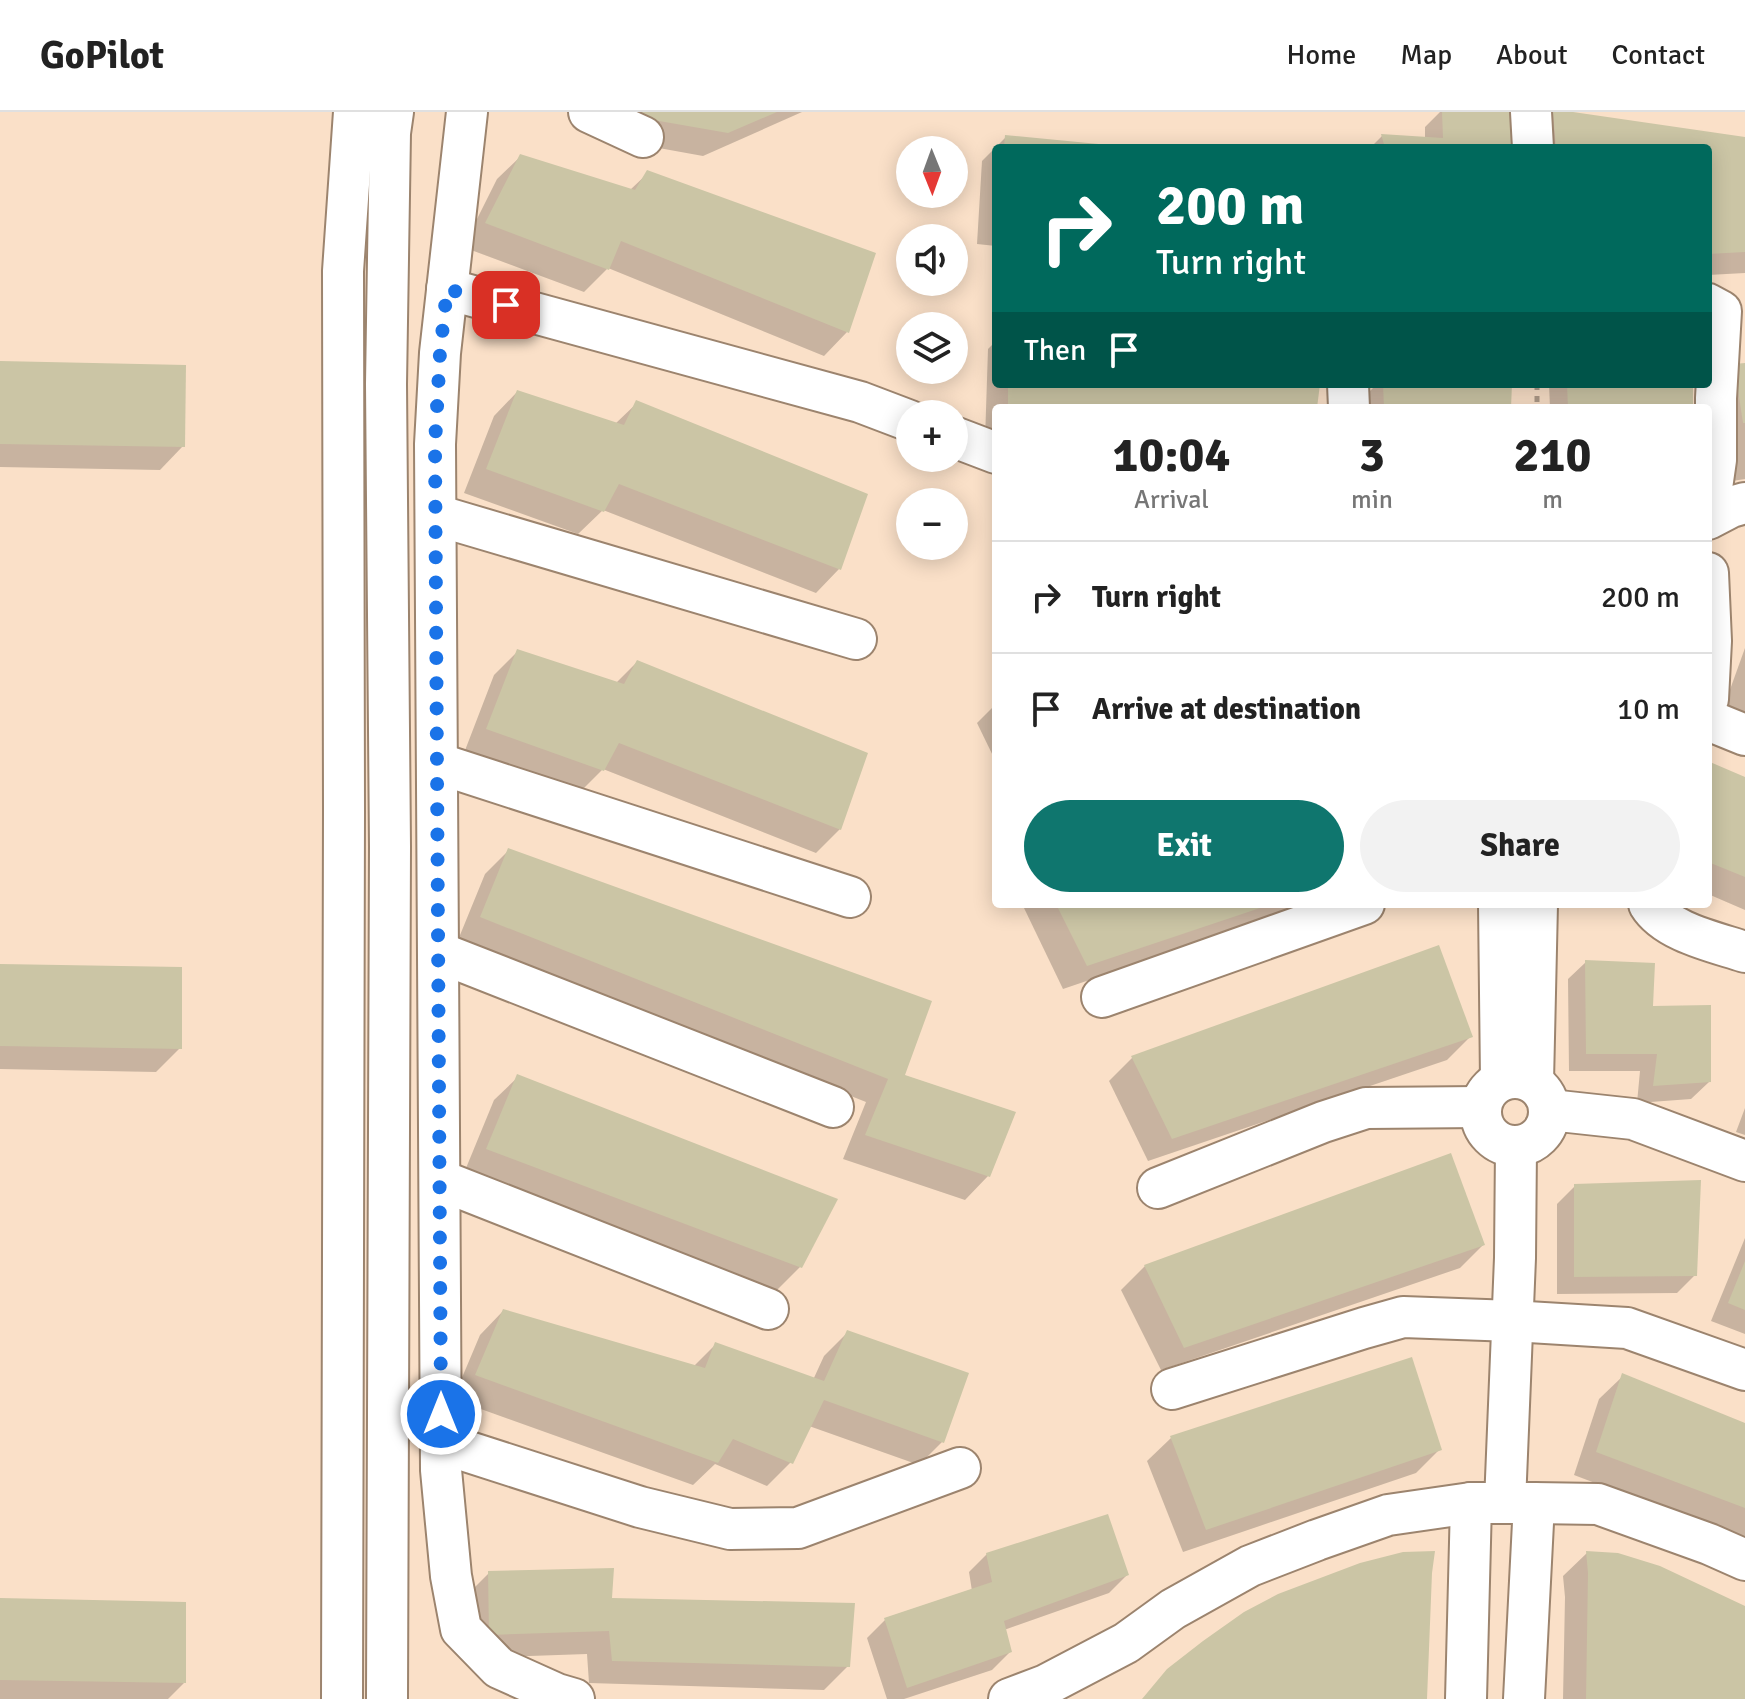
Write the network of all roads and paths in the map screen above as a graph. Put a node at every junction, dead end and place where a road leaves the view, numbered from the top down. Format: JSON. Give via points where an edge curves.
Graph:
{"nodes":[{"id":1,"x":354,"y":112,"type":"edge"},
{"id":2,"x":393,"y":112,"type":"edge"},
{"id":3,"x":467,"y":112,"type":"edge"},
{"id":4,"x":589,"y":112,"type":"edge"},
{"id":5,"x":1531,"y":112,"type":"edge"},
{"id":6,"x":643,"y":137,"type":"dead end"},
{"id":7,"x":1533,"y":144,"type":"edge"},
{"id":8,"x":447,"y":289,"type":"junction"},
{"id":9,"x":1725,"y":307,"type":"edge"},
{"id":10,"x":896,"y":416,"type":"edge"},
{"id":11,"x":968,"y":442,"type":"edge"},
{"id":12,"x":992,"y":451,"type":"edge"},
{"id":13,"x":1712,"y":488,"type":"edge"},
{"id":14,"x":1745,"y":503,"type":"edge"},
{"id":15,"x":436,"y":515,"type":"junction"},
{"id":16,"x":1712,"y":515,"type":"edge"},
{"id":17,"x":856,"y":639,"type":"dead end"},
{"id":18,"x":1712,"y":722,"type":"edge"},
{"id":19,"x":1745,"y":735,"type":"edge"},
{"id":20,"x":437,"y":763,"type":"junction"},
{"id":21,"x":850,"y":897,"type":"dead end"},
{"id":22,"x":1353,"y":908,"type":"edge"},
{"id":23,"x":1499,"y":908,"type":"edge"},
{"id":24,"x":1537,"y":908,"type":"edge"},
{"id":25,"x":1651,"y":908,"type":"edge"},
{"id":26,"x":438,"y":952,"type":"junction"},
{"id":27,"x":1745,"y":952,"type":"edge"},
{"id":28,"x":1102,"y":997,"type":"dead end"},
{"id":29,"x":1516,"y":1095,"type":"junction"},
{"id":30,"x":833,"y":1107,"type":"dead end"},
{"id":31,"x":1516,"y":1147,"type":"junction"},
{"id":32,"x":1745,"y":1161,"type":"edge"},
{"id":33,"x":440,"y":1180,"type":"junction"},
{"id":34,"x":1158,"y":1188,"type":"dead end"},
{"id":35,"x":768,"y":1309,"type":"dead end"},
{"id":36,"x":1513,"y":1321,"type":"junction"},
{"id":37,"x":1745,"y":1370,"type":"edge"},
{"id":38,"x":1172,"y":1389,"type":"dead end"},
{"id":39,"x":441,"y":1443,"type":"junction"},
{"id":40,"x":960,"y":1468,"type":"dead end"},
{"id":41,"x":1504,"y":1503,"type":"junction"},
{"id":42,"x":1745,"y":1560,"type":"edge"},
{"id":43,"x":342,"y":1699,"type":"edge"},
{"id":44,"x":387,"y":1699,"type":"edge"},
{"id":45,"x":574,"y":1699,"type":"edge"},
{"id":46,"x":1009,"y":1699,"type":"edge"},
{"id":47,"x":1466,"y":1699,"type":"edge"},
{"id":48,"x":1524,"y":1699,"type":"edge"}],
"edges":[{"from":1,"to":43,"type":"street","via":[[343,271]]},
{"from":2,"to":44,"type":"street","via":[[386,384]]},
{"from":3,"to":8,"type":"street"},
{"from":4,"to":6,"type":"street"},
{"from":5,"to":7,"type":"street"},
{"from":8,"to":10,"type":"street"},
{"from":8,"to":15,"type":"street","via":[[435,444]]},
{"from":9,"to":13,"type":"street"},
{"from":11,"to":12,"type":"street"},
{"from":14,"to":16,"type":"street"},
{"from":15,"to":17,"type":"street"},
{"from":15,"to":20,"type":"street"},
{"from":18,"to":19,"type":"street"},
{"from":20,"to":21,"type":"street"},
{"from":20,"to":26,"type":"street"},
{"from":22,"to":28,"type":"street"},
{"from":23,"to":29,"type":"street"},
{"from":24,"to":29,"type":"street"},
{"from":25,"to":27,"type":"street","via":[[1678,929]]},
{"from":26,"to":30,"type":"street"},
{"from":26,"to":33,"type":"street"},
{"from":29,"to":31,"type":"street","via":[[1545,1131]]},
{"from":29,"to":31,"type":"street","via":[[1481,1120],[1493,1139]]},
{"from":29,"to":32,"type":"street","via":[[1633,1119]]},
{"from":29,"to":34,"type":"street","via":[[1366,1108]]},
{"from":31,"to":36,"type":"street"},
{"from":33,"to":35,"type":"street"},
{"from":33,"to":39,"type":"street"},
{"from":36,"to":37,"type":"street","via":[[1627,1328]]},
{"from":36,"to":38,"type":"street","via":[[1403,1317]]},
{"from":36,"to":41,"type":"street"},
{"from":39,"to":40,"type":"street","via":[[640,1507],[730,1529],[798,1528]]},
{"from":39,"to":45,"type":"street","via":[[461,1629],[499,1668]]},
{"from":41,"to":42,"type":"street","via":[[1598,1504]]},
{"from":41,"to":46,"type":"street","via":[[1388,1515],[1250,1566],[1173,1609],[1126,1643]]},
{"from":41,"to":47,"type":"street"},
{"from":41,"to":48,"type":"street"}]}
